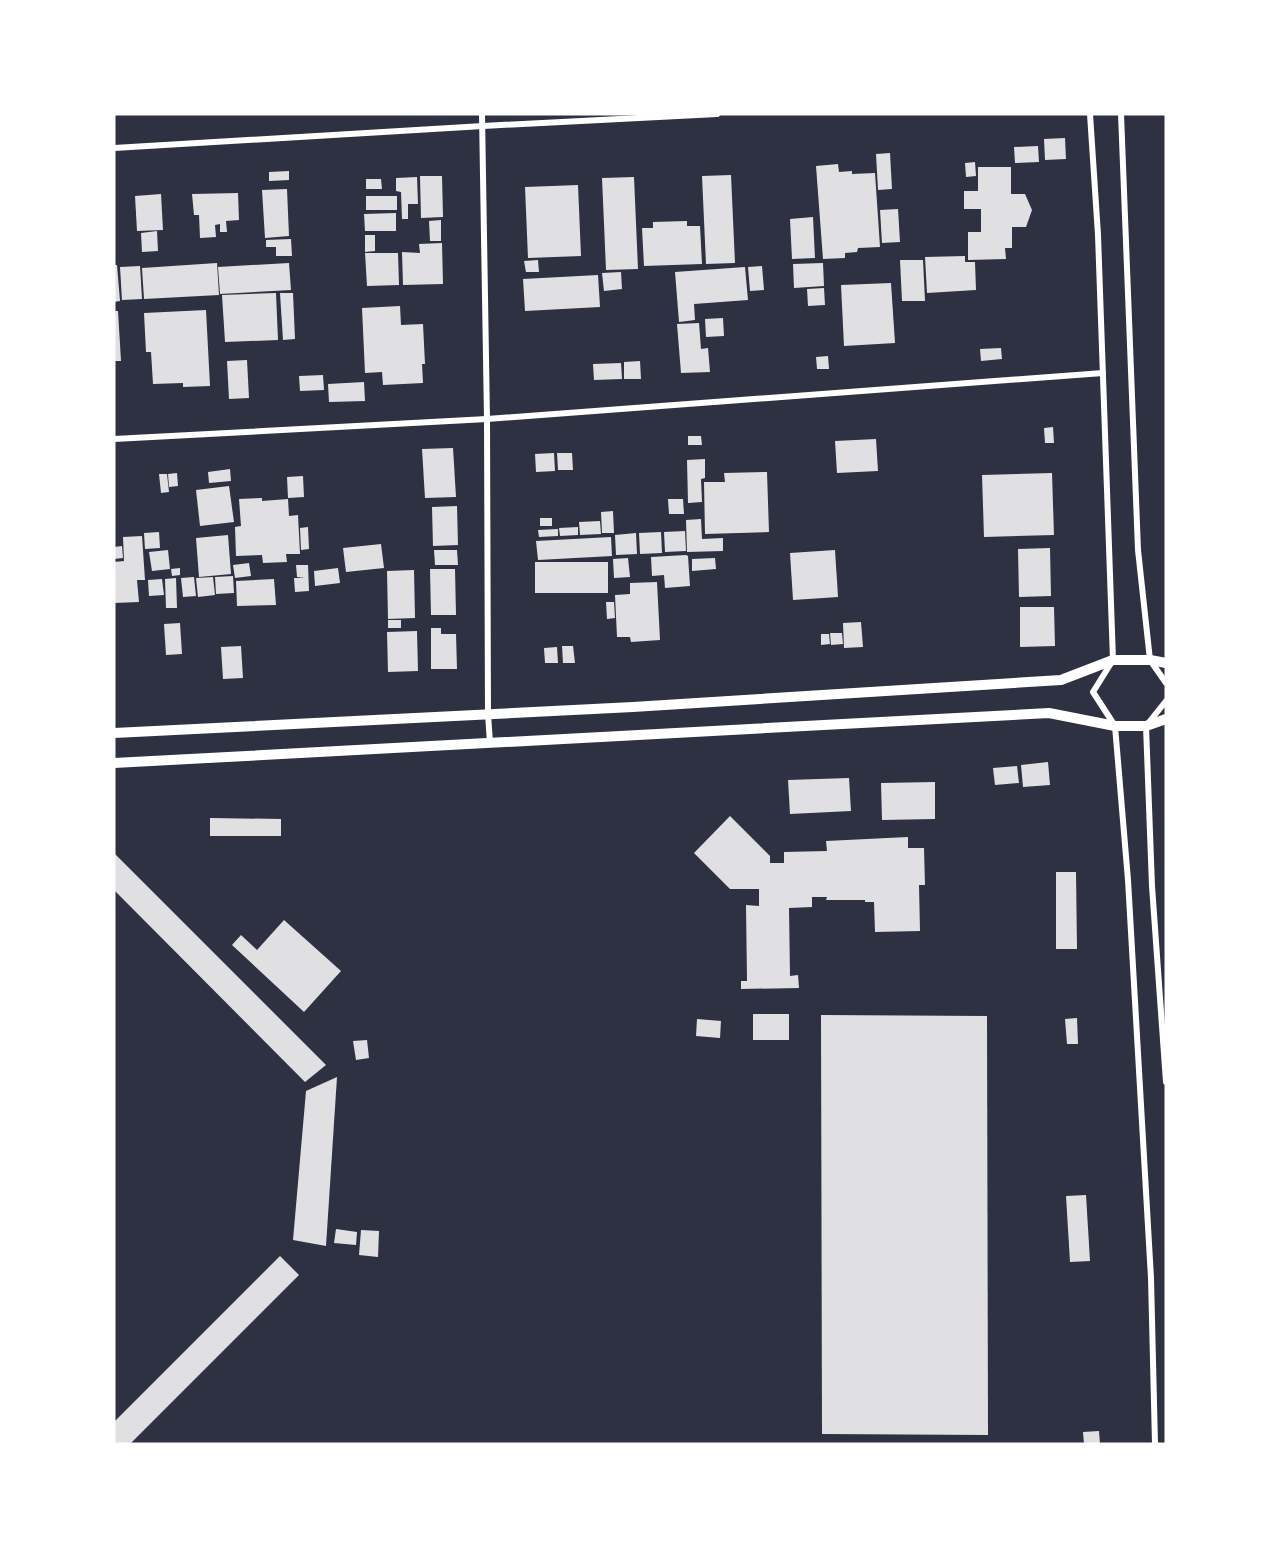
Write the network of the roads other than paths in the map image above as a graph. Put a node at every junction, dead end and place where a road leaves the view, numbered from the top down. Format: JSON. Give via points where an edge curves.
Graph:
{"nodes":[{"id":1,"x":482,"y":114,"type":"edge"},
{"id":2,"x":717,"y":114,"type":"edge"},
{"id":3,"x":1090,"y":114,"type":"edge"},
{"id":4,"x":1121,"y":114,"type":"edge"},
{"id":5,"x":483,"y":126,"type":"junction"},
{"id":6,"x":114,"y":148,"type":"edge"},
{"id":7,"x":1103,"y":373,"type":"junction"},
{"id":8,"x":487,"y":419,"type":"junction"},
{"id":9,"x":114,"y":439,"type":"edge"},
{"id":10,"x":1113,"y":660,"type":"junction"},
{"id":11,"x":1150,"y":660,"type":"junction"},
{"id":12,"x":1166,"y":663,"type":"edge"},
{"id":13,"x":1166,"y":683,"type":"edge"},
{"id":14,"x":1166,"y":701,"type":"edge"},
{"id":15,"x":488,"y":714,"type":"junction"},
{"id":16,"x":1166,"y":719,"type":"edge"},
{"id":17,"x":1115,"y":726,"type":"junction"},
{"id":18,"x":1146,"y":726,"type":"junction"},
{"id":19,"x":114,"y":733,"type":"edge"},
{"id":20,"x":490,"y":744,"type":"junction"},
{"id":21,"x":114,"y":763,"type":"edge"},
{"id":22,"x":1162,"y":998,"type":"edge"},
{"id":23,"x":1166,"y":1082,"type":"edge"},
{"id":24,"x":1155,"y":1444,"type":"edge"}],
"edges":[{"from":1,"to":5,"type":"street"},
{"from":2,"to":5,"type":"street"},
{"from":3,"to":7,"type":"street"},
{"from":4,"to":11,"type":"street","via":[[1138,550]]},
{"from":5,"to":6,"type":"street"},
{"from":5,"to":8,"type":"street"},
{"from":7,"to":8,"type":"street"},
{"from":7,"to":10,"type":"street"},
{"from":8,"to":9,"type":"street"},
{"from":8,"to":15,"type":"street"},
{"from":10,"to":11,"type":"street"},
{"from":10,"to":15,"type":"street","via":[[1061,680]]},
{"from":10,"to":17,"type":"street","via":[[1093,692]]},
{"from":11,"to":12,"type":"street"},
{"from":11,"to":13,"type":"street"},
{"from":14,"to":18,"type":"street"},
{"from":15,"to":19,"type":"street"},
{"from":15,"to":20,"type":"street"},
{"from":16,"to":18,"type":"street"},
{"from":17,"to":18,"type":"street"},
{"from":17,"to":20,"type":"street","via":[[1049,712]]},
{"from":17,"to":24,"type":"street","via":[[1151,1278]]},
{"from":18,"to":22,"type":"street"},
{"from":20,"to":21,"type":"street"},
{"from":22,"to":23,"type":"street"}]}
